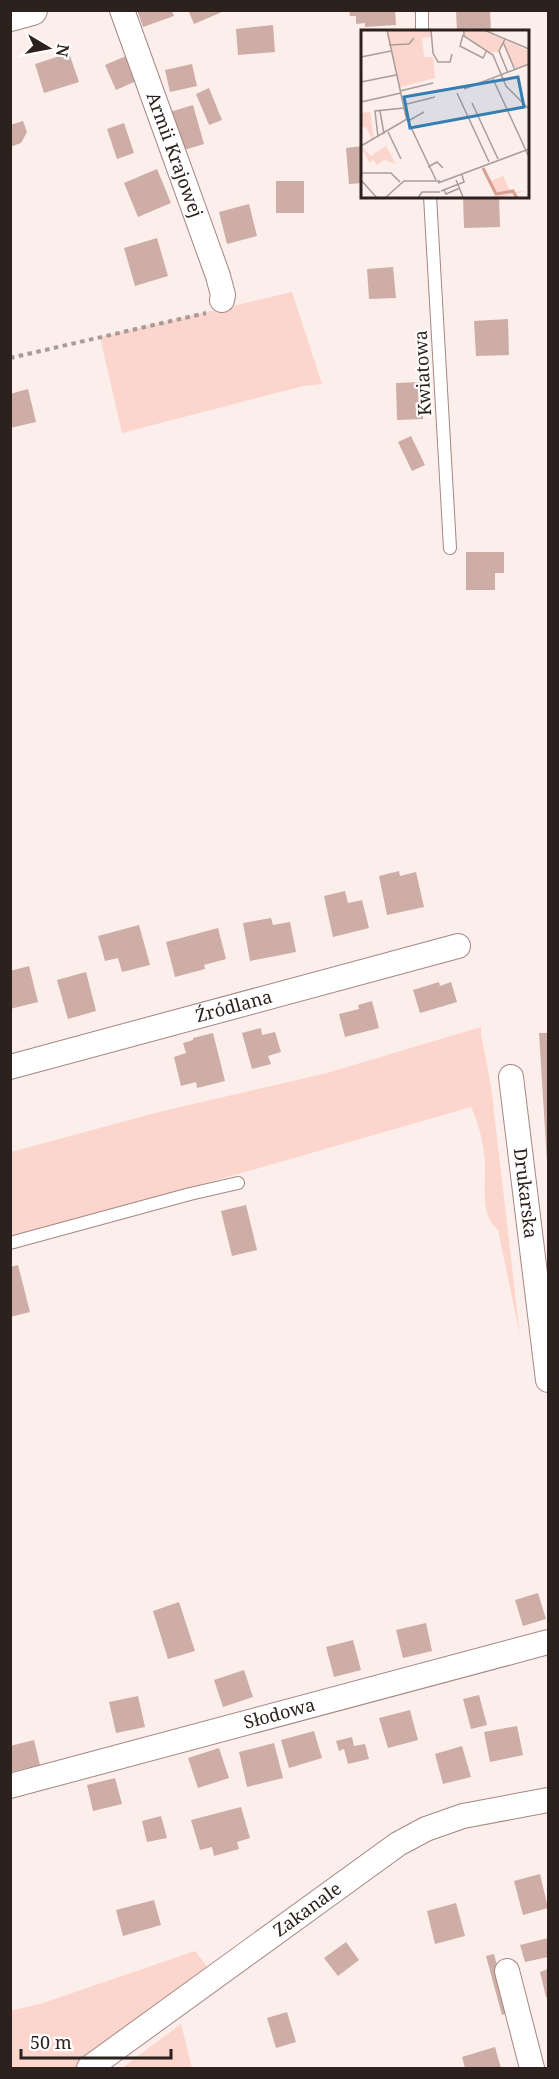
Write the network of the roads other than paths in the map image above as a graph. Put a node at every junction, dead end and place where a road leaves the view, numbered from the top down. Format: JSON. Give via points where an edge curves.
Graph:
{"nodes":[{"id":1,"x":32,"y":10,"type":"edge"},
{"id":2,"x":122,"y":10,"type":"edge"},
{"id":3,"x":422,"y":10,"type":"edge"},
{"id":4,"x":10,"y":16,"type":"edge"},
{"id":5,"x":422,"y":30,"type":"edge"},
{"id":6,"x":430,"y":198,"type":"edge"},
{"id":7,"x":222,"y":300,"type":"road end"},
{"id":8,"x":450,"y":548,"type":"dead end"},
{"id":9,"x":458,"y":946,"type":"dead end"},
{"id":10,"x":10,"y":1067,"type":"edge"},
{"id":11,"x":511,"y":1077,"type":"dead end"},
{"id":12,"x":238,"y":1183,"type":"dead end"},
{"id":13,"x":10,"y":1243,"type":"edge"},
{"id":14,"x":549,"y":1380,"type":"edge"},
{"id":15,"x":549,"y":1642,"type":"edge"},
{"id":16,"x":10,"y":1786,"type":"edge"},
{"id":17,"x":549,"y":1800,"type":"edge"},
{"id":18,"x":507,"y":1971,"type":"dead end"},
{"id":19,"x":89,"y":2068,"type":"edge"},
{"id":20,"x":532,"y":2068,"type":"edge"}],
"edges":[{"from":1,"to":4,"type":"street"},
{"from":2,"to":7,"type":"street","name":"Armii Krajowej","via":[[218,276]]},
{"from":3,"to":5,"type":"lane"},
{"from":6,"to":8,"type":"lane","name":"Kwiatowa"},
{"from":9,"to":10,"type":"street","name":"Źródlana"},
{"from":11,"to":14,"type":"street","name":"Drukarska"},
{"from":12,"to":13,"type":"lane"},
{"from":15,"to":16,"type":"street","name":"Słodowa"},
{"from":17,"to":19,"type":"street","name":"Zakanale","via":[[463,1816],[398,1844]]},
{"from":18,"to":20,"type":"street"}]}
